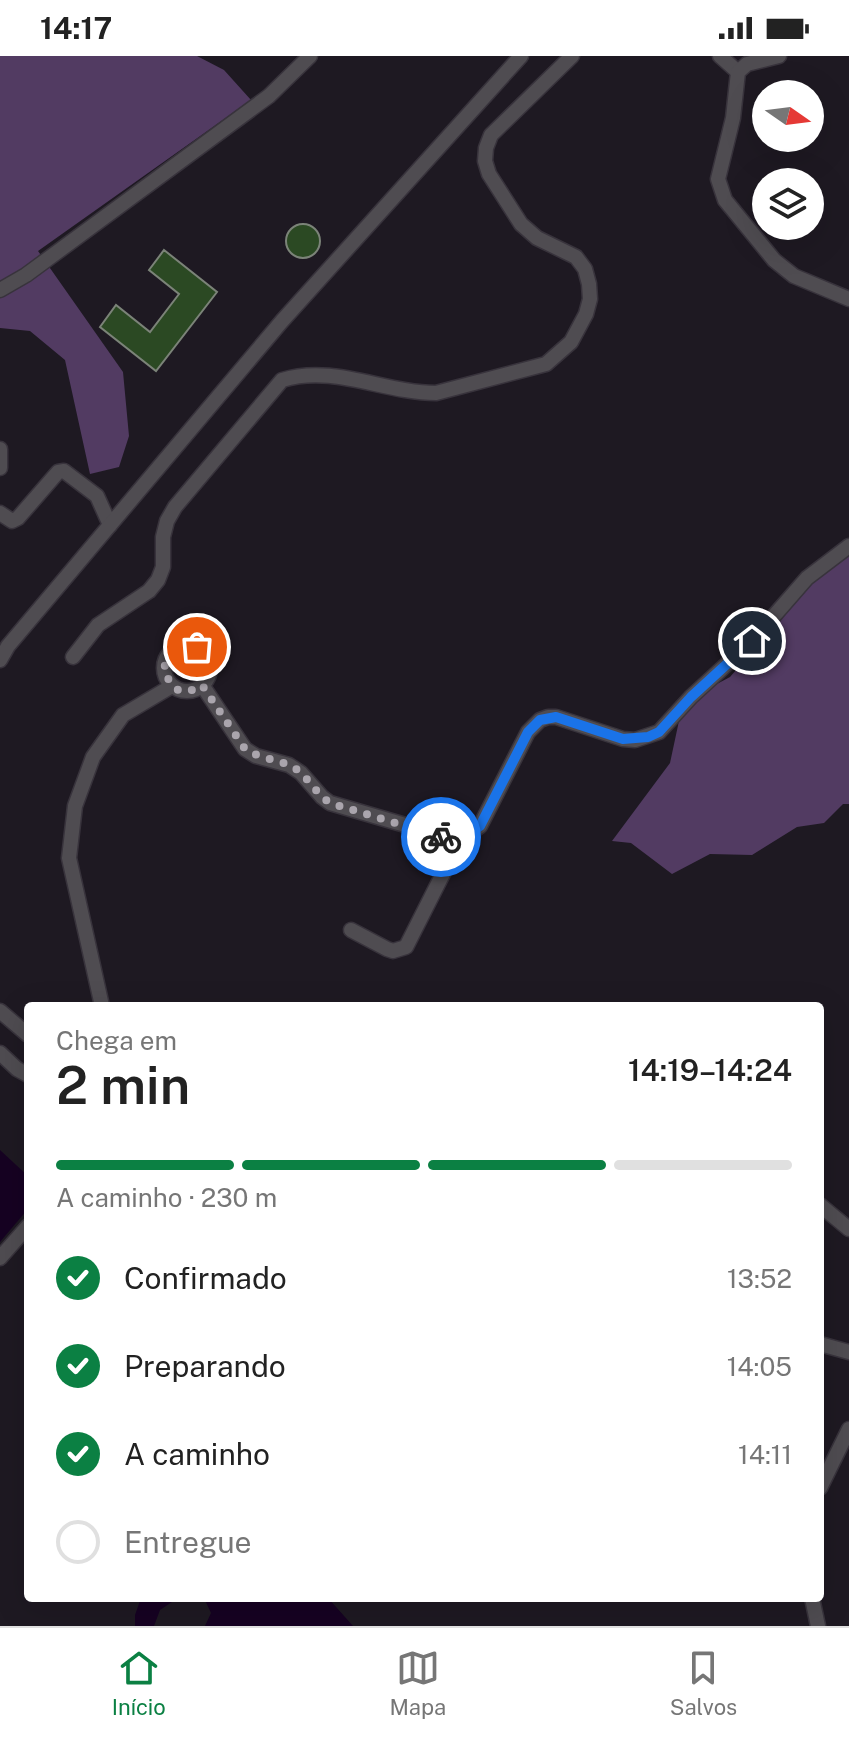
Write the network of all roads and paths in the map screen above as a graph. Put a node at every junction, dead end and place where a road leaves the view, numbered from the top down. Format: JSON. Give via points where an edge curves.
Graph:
{"nodes":[{"id":1,"x":310,"y":56,"type":"edge"},
{"id":2,"x":521,"y":56,"type":"edge"},
{"id":3,"x":572,"y":56,"type":"edge"},
{"id":4,"x":720,"y":56,"type":"edge"},
{"id":5,"x":779,"y":56,"type":"edge"},
{"id":6,"x":738,"y":72,"type":"junction"},
{"id":7,"x":0,"y":290,"type":"edge"},
{"id":8,"x":849,"y":299,"type":"edge"},
{"id":9,"x":0,"y":449,"type":"edge"},
{"id":10,"x":0,"y":468,"type":"edge"},
{"id":11,"x":0,"y":513,"type":"edge"},
{"id":12,"x":110,"y":525,"type":"junction"},
{"id":13,"x":849,"y":546,"type":"edge"},
{"id":14,"x":73,"y":657,"type":"dead end"},
{"id":15,"x":0,"y":660,"type":"edge"},
{"id":16,"x":202,"y":685,"type":"junction"},
{"id":17,"x":172,"y":686,"type":"junction"},
{"id":18,"x":453,"y":839,"type":"junction"},
{"id":19,"x":351,"y":930,"type":"dead end"},
{"id":20,"x":101,"y":1002,"type":"edge"},
{"id":21,"x":0,"y":1011,"type":"edge"},
{"id":22,"x":24,"y":1032,"type":"edge"},
{"id":23,"x":0,"y":1053,"type":"edge"},
{"id":24,"x":24,"y":1073,"type":"edge"},
{"id":25,"x":824,"y":1211,"type":"edge"},
{"id":26,"x":849,"y":1229,"type":"edge"},
{"id":27,"x":24,"y":1231,"type":"edge"},
{"id":28,"x":0,"y":1258,"type":"edge"},
{"id":29,"x":824,"y":1345,"type":"edge"},
{"id":30,"x":849,"y":1352,"type":"edge"},
{"id":31,"x":849,"y":1429,"type":"edge"},
{"id":32,"x":824,"y":1480,"type":"edge"},
{"id":33,"x":813,"y":1602,"type":"edge"},
{"id":34,"x":818,"y":1626,"type":"edge"}],
"edges":[{"from":1,"to":7,"type":"street","via":[[269,96]]},
{"from":2,"to":12,"type":"street","via":[[282,321]]},
{"from":3,"to":14,"type":"street","via":[[491,135],[485,161],[521,224],[576,257],[585,269],[590,299],[571,342],[546,364],[436,393],[321,373],[282,380],[175,507],[163,537],[158,580],[98,625]]},
{"from":4,"to":6,"type":"street"},
{"from":5,"to":6,"type":"street","via":[[747,64]]},
{"from":6,"to":8,"type":"street","via":[[718,179],[725,200],[774,260],[794,276]]},
{"from":9,"to":10,"type":"street"},
{"from":11,"to":12,"type":"street","via":[[12,521],[18,518],[64,471],[97,496]]},
{"from":12,"to":15,"type":"street"},
{"from":13,"to":18,"type":"street","via":[[807,578],[659,732],[623,739],[556,717],[540,720],[528,732],[480,826]]},
{"from":16,"to":17,"type":"street","via":[[184,691]]},
{"from":16,"to":17,"type":"street","via":[[209,674],[206,656],[197,647],[184,645],[164,661]]},
{"from":16,"to":18,"type":"street","via":[[245,749],[289,765],[330,803]]},
{"from":17,"to":20,"type":"street","via":[[123,715],[93,757],[75,806],[69,858]]},
{"from":18,"to":19,"type":"street","via":[[454,852],[406,947],[387,949]]},
{"from":21,"to":22,"type":"street"},
{"from":23,"to":24,"type":"street"},
{"from":25,"to":26,"type":"street"},
{"from":27,"to":28,"type":"street"},
{"from":29,"to":30,"type":"street"},
{"from":31,"to":32,"type":"street"},
{"from":33,"to":34,"type":"street"}]}
